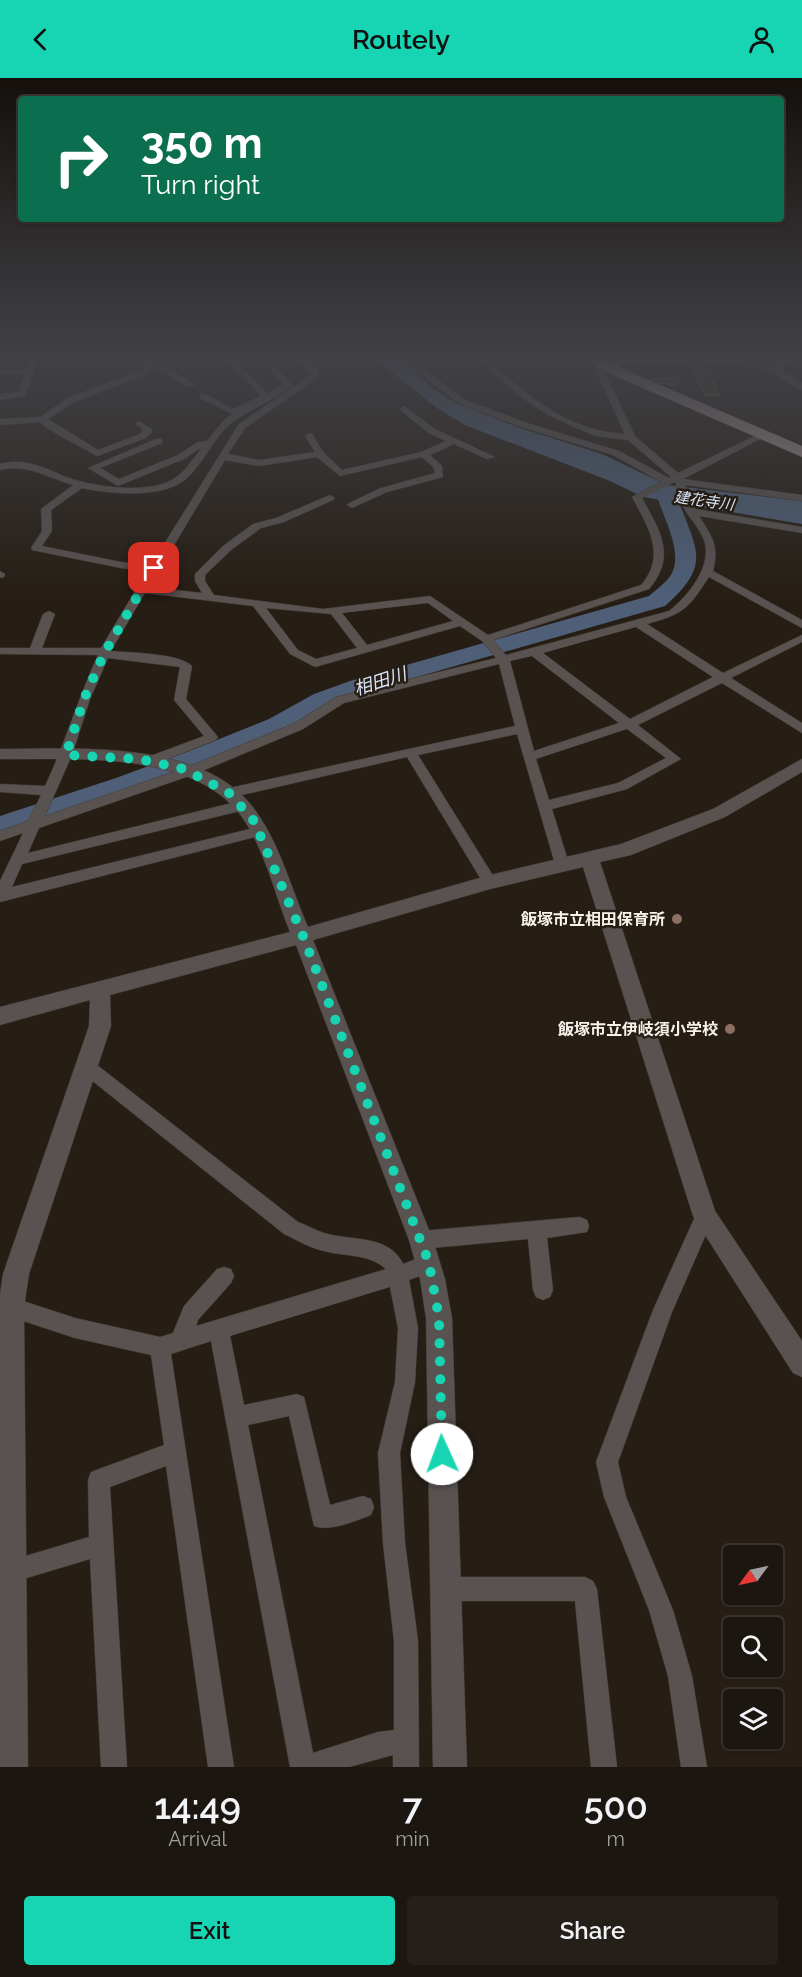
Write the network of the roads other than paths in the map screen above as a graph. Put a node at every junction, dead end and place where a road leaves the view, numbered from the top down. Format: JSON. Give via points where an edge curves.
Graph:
{"nodes":[{"id":1,"x":309,"y":436,"type":"dead end"},
{"id":2,"x":68,"y":437,"type":"edge"},
{"id":3,"x":141,"y":437,"type":"edge"},
{"id":4,"x":216,"y":437,"type":"edge"},
{"id":5,"x":236,"y":437,"type":"edge"},
{"id":6,"x":445,"y":437,"type":"edge"},
{"id":7,"x":563,"y":437,"type":"edge"},
{"id":8,"x":631,"y":437,"type":"edge"},
{"id":9,"x":760,"y":437,"type":"edge"},
{"id":10,"x":764,"y":437,"type":"edge"},
{"id":11,"x":159,"y":441,"type":"dead end"},
{"id":12,"x":454,"y":441,"type":"junction"},
{"id":13,"x":210,"y":444,"type":"junction"},
{"id":14,"x":802,"y":452,"type":"edge"},
{"id":15,"x":319,"y":454,"type":"junction"},
{"id":16,"x":424,"y":454,"type":"junction"},
{"id":17,"x":224,"y":456,"type":"junction"},
{"id":18,"x":490,"y":457,"type":"dead end"},
{"id":19,"x":0,"y":468,"type":"edge"},
{"id":20,"x":675,"y":481,"type":"junction"},
{"id":21,"x":81,"y":484,"type":"junction"},
{"id":22,"x":330,"y":498,"type":"dead end"},
{"id":23,"x":802,"y":498,"type":"edge"},
{"id":24,"x":352,"y":505,"type":"dead end"},
{"id":25,"x":690,"y":510,"type":"junction"},
{"id":26,"x":802,"y":530,"type":"edge"},
{"id":27,"x":154,"y":568,"type":"junction"},
{"id":28,"x":708,"y":568,"type":"junction"},
{"id":29,"x":141,"y":589,"type":"junction"},
{"id":30,"x":210,"y":597,"type":"junction"},
{"id":31,"x":257,"y":604,"type":"junction"},
{"id":32,"x":335,"y":612,"type":"junction"},
{"id":33,"x":49,"y":614,"type":"dead end"},
{"id":34,"x":802,"y":616,"type":"edge"},
{"id":35,"x":462,"y":622,"type":"junction"},
{"id":36,"x":639,"y":624,"type":"junction"},
{"id":37,"x":802,"y":625,"type":"edge"},
{"id":38,"x":802,"y":638,"type":"edge"},
{"id":39,"x":486,"y":639,"type":"junction"},
{"id":40,"x":364,"y":649,"type":"junction"},
{"id":41,"x":0,"y":651,"type":"edge"},
{"id":42,"x":35,"y":651,"type":"junction"},
{"id":43,"x":534,"y":652,"type":"junction"},
{"id":44,"x":104,"y":653,"type":"junction"},
{"id":45,"x":504,"y":660,"type":"junction"},
{"id":46,"x":721,"y":677,"type":"junction"},
{"id":47,"x":629,"y":724,"type":"junction"},
{"id":48,"x":522,"y":729,"type":"junction"},
{"id":49,"x":802,"y":729,"type":"edge"},
{"id":50,"x":410,"y":752,"type":"junction"},
{"id":51,"x":0,"y":754,"type":"edge"},
{"id":52,"x":66,"y":755,"type":"junction"},
{"id":53,"x":529,"y":757,"type":"junction"},
{"id":54,"x":154,"y":761,"type":"junction"},
{"id":55,"x":802,"y":765,"type":"edge"},
{"id":56,"x":187,"y":770,"type":"junction"},
{"id":57,"x":0,"y":788,"type":"edge"},
{"id":58,"x":47,"y":797,"type":"junction"},
{"id":59,"x":235,"y":799,"type":"junction"},
{"id":60,"x":544,"y":806,"type":"junction"},
{"id":61,"x":35,"y":824,"type":"junction"},
{"id":62,"x":258,"y":832,"type":"junction"},
{"id":63,"x":0,"y":836,"type":"edge"},
{"id":64,"x":590,"y":859,"type":"junction"},
{"id":65,"x":18,"y":860,"type":"junction"},
{"id":66,"x":562,"y":864,"type":"junction"},
{"id":67,"x":490,"y":882,"type":"junction"},
{"id":68,"x":1,"y":896,"type":"edge"},
{"id":69,"x":303,"y":936,"type":"junction"},
{"id":70,"x":100,"y":990,"type":"junction"},
{"id":71,"x":0,"y":1016,"type":"edge"},
{"id":72,"x":86,"y":1066,"type":"junction"},
{"id":73,"x":705,"y":1216,"type":"junction"},
{"id":74,"x":580,"y":1226,"type":"dead end"},
{"id":75,"x":537,"y":1230,"type":"junction"},
{"id":76,"x":425,"y":1251,"type":"junction"},
{"id":77,"x":398,"y":1275,"type":"junction"},
{"id":78,"x":224,"y":1276,"type":"dead end"},
{"id":79,"x":8,"y":1278,"type":"edge"},
{"id":80,"x":543,"y":1290,"type":"dead end"},
{"id":81,"x":11,"y":1307,"type":"junction"},
{"id":82,"x":219,"y":1329,"type":"junction"},
{"id":83,"x":170,"y":1344,"type":"junction"},
{"id":84,"x":802,"y":1364,"type":"edge"},
{"id":85,"x":235,"y":1417,"type":"junction"},
{"id":86,"x":5,"y":1429,"type":"edge"},
{"id":87,"x":175,"y":1452,"type":"junction"},
{"id":88,"x":363,"y":1507,"type":"dead end"},
{"id":89,"x":101,"y":1545,"type":"junction"},
{"id":90,"x":10,"y":1571,"type":"junction"},
{"id":91,"x":446,"y":1589,"type":"junction"},
{"id":92,"x":5,"y":1610,"type":"edge"},
{"id":93,"x":406,"y":1740,"type":"junction"},
{"id":94,"x":11,"y":1767,"type":"edge"},
{"id":95,"x":114,"y":1767,"type":"edge"},
{"id":96,"x":221,"y":1767,"type":"edge"},
{"id":97,"x":303,"y":1767,"type":"edge"},
{"id":98,"x":310,"y":1767,"type":"edge"},
{"id":99,"x":406,"y":1767,"type":"edge"},
{"id":100,"x":450,"y":1767,"type":"edge"},
{"id":101,"x":604,"y":1767,"type":"edge"},
{"id":102,"x":694,"y":1767,"type":"edge"}],
"edges":[{"from":1,"to":15,"type":"street"},
{"from":2,"to":3,"type":"street","via":[[97,453]]},
{"from":4,"to":13,"type":"street"},
{"from":5,"to":17,"type":"street"},
{"from":6,"to":12,"type":"street"},
{"from":7,"to":20,"type":"street","via":[[616,453]]},
{"from":8,"to":20,"type":"street"},
{"from":9,"to":20,"type":"street"},
{"from":10,"to":14,"type":"highway"},
{"from":11,"to":13,"type":"street","via":[[132,465],[181,457],[201,444]]},
{"from":12,"to":16,"type":"street"},
{"from":12,"to":18,"type":"street"},
{"from":13,"to":21,"type":"street","via":[[182,478],[162,488],[115,489]]},
{"from":15,"to":16,"type":"street","via":[[340,473]]},
{"from":15,"to":17,"type":"street","via":[[257,464]]},
{"from":16,"to":24,"type":"street","via":[[437,466],[440,475],[384,490]]},
{"from":17,"to":27,"type":"street"},
{"from":19,"to":21,"type":"street","via":[[23,465]]},
{"from":20,"to":23,"type":"street"},
{"from":20,"to":25,"type":"street"},
{"from":20,"to":39,"type":"street","via":[[637,497],[662,552],[654,580],[645,587]]},
{"from":21,"to":27,"type":"street","via":[[45,509],[47,531],[36,548]]},
{"from":22,"to":30,"type":"street","via":[[257,526],[227,548],[200,574]]},
{"from":25,"to":26,"type":"street"},
{"from":25,"to":28,"type":"street","via":[[709,540]]},
{"from":27,"to":29,"type":"street"},
{"from":28,"to":34,"type":"street"},
{"from":28,"to":36,"type":"street","via":[[699,586],[679,608]]},
{"from":28,"to":37,"type":"street"},
{"from":29,"to":30,"type":"street"},
{"from":29,"to":44,"type":"street"},
{"from":30,"to":31,"type":"street"},
{"from":31,"to":32,"type":"street"},
{"from":31,"to":40,"type":"street","via":[[294,652],[315,663]]},
{"from":32,"to":35,"type":"street","via":[[430,598]]},
{"from":32,"to":40,"type":"street"},
{"from":33,"to":42,"type":"street"},
{"from":35,"to":39,"type":"street"},
{"from":35,"to":40,"type":"street"},
{"from":36,"to":43,"type":"street"},
{"from":36,"to":46,"type":"street"},
{"from":38,"to":46,"type":"street"},
{"from":39,"to":45,"type":"street"},
{"from":41,"to":42,"type":"street"},
{"from":42,"to":44,"type":"street"},
{"from":43,"to":45,"type":"street"},
{"from":43,"to":47,"type":"street"},
{"from":44,"to":52,"type":"street"},
{"from":44,"to":54,"type":"street","via":[[186,666],[180,700],[212,736]]},
{"from":45,"to":48,"type":"street"},
{"from":45,"to":56,"type":"street","via":[[340,700],[299,726]]},
{"from":46,"to":47,"type":"street"},
{"from":46,"to":49,"type":"street"},
{"from":47,"to":53,"type":"street"},
{"from":47,"to":60,"type":"street","via":[[675,759],[622,786]]},
{"from":48,"to":50,"type":"street"},
{"from":48,"to":53,"type":"street"},
{"from":50,"to":59,"type":"street"},
{"from":50,"to":67,"type":"street"},
{"from":51,"to":52,"type":"street"},
{"from":52,"to":54,"type":"street"},
{"from":52,"to":58,"type":"street"},
{"from":53,"to":60,"type":"street"},
{"from":54,"to":56,"type":"street"},
{"from":55,"to":64,"type":"street","via":[[719,813],[625,850]]},
{"from":56,"to":59,"type":"street"},
{"from":56,"to":61,"type":"street"},
{"from":57,"to":58,"type":"street"},
{"from":58,"to":61,"type":"street"},
{"from":59,"to":62,"type":"street","via":[[254,821]]},
{"from":59,"to":65,"type":"street"},
{"from":60,"to":66,"type":"street"},
{"from":61,"to":63,"type":"street"},
{"from":61,"to":65,"type":"street"},
{"from":62,"to":68,"type":"street"},
{"from":62,"to":69,"type":"street"},
{"from":64,"to":66,"type":"street"},
{"from":64,"to":73,"type":"street"},
{"from":65,"to":68,"type":"street"},
{"from":66,"to":67,"type":"street"},
{"from":67,"to":69,"type":"street"},
{"from":69,"to":70,"type":"street"},
{"from":69,"to":76,"type":"street"},
{"from":70,"to":71,"type":"street"},
{"from":70,"to":72,"type":"street","via":[[100,1026]]},
{"from":72,"to":77,"type":"street","via":[[291,1228],[323,1242],[384,1255]]},
{"from":72,"to":79,"type":"street"},
{"from":73,"to":84,"type":"street"},
{"from":73,"to":102,"type":"street","via":[[663,1310],[607,1462],[615,1497],[662,1610],[680,1676]]},
{"from":74,"to":75,"type":"street"},
{"from":75,"to":76,"type":"street"},
{"from":75,"to":80,"type":"street"},
{"from":76,"to":77,"type":"street"},
{"from":76,"to":91,"type":"street","via":[[439,1318]]},
{"from":77,"to":82,"type":"street"},
{"from":77,"to":93,"type":"street","via":[[408,1328],[405,1382],[389,1453],[394,1543],[406,1641]]},
{"from":78,"to":83,"type":"street"},
{"from":79,"to":81,"type":"street"},
{"from":81,"to":83,"type":"street","via":[[75,1328]]},
{"from":81,"to":86,"type":"street"},
{"from":82,"to":83,"type":"street"},
{"from":82,"to":85,"type":"street"},
{"from":83,"to":87,"type":"street"},
{"from":85,"to":88,"type":"street","via":[[297,1404],[322,1518]]},
{"from":85,"to":97,"type":"street"},
{"from":86,"to":90,"type":"street"},
{"from":87,"to":89,"type":"street","via":[[99,1480]]},
{"from":87,"to":96,"type":"street"},
{"from":89,"to":90,"type":"street"},
{"from":89,"to":95,"type":"street"},
{"from":90,"to":92,"type":"street"},
{"from":91,"to":100,"type":"street"},
{"from":91,"to":101,"type":"street","via":[[585,1589]]},
{"from":92,"to":94,"type":"street"},
{"from":93,"to":98,"type":"street"},
{"from":93,"to":99,"type":"street"}]}
